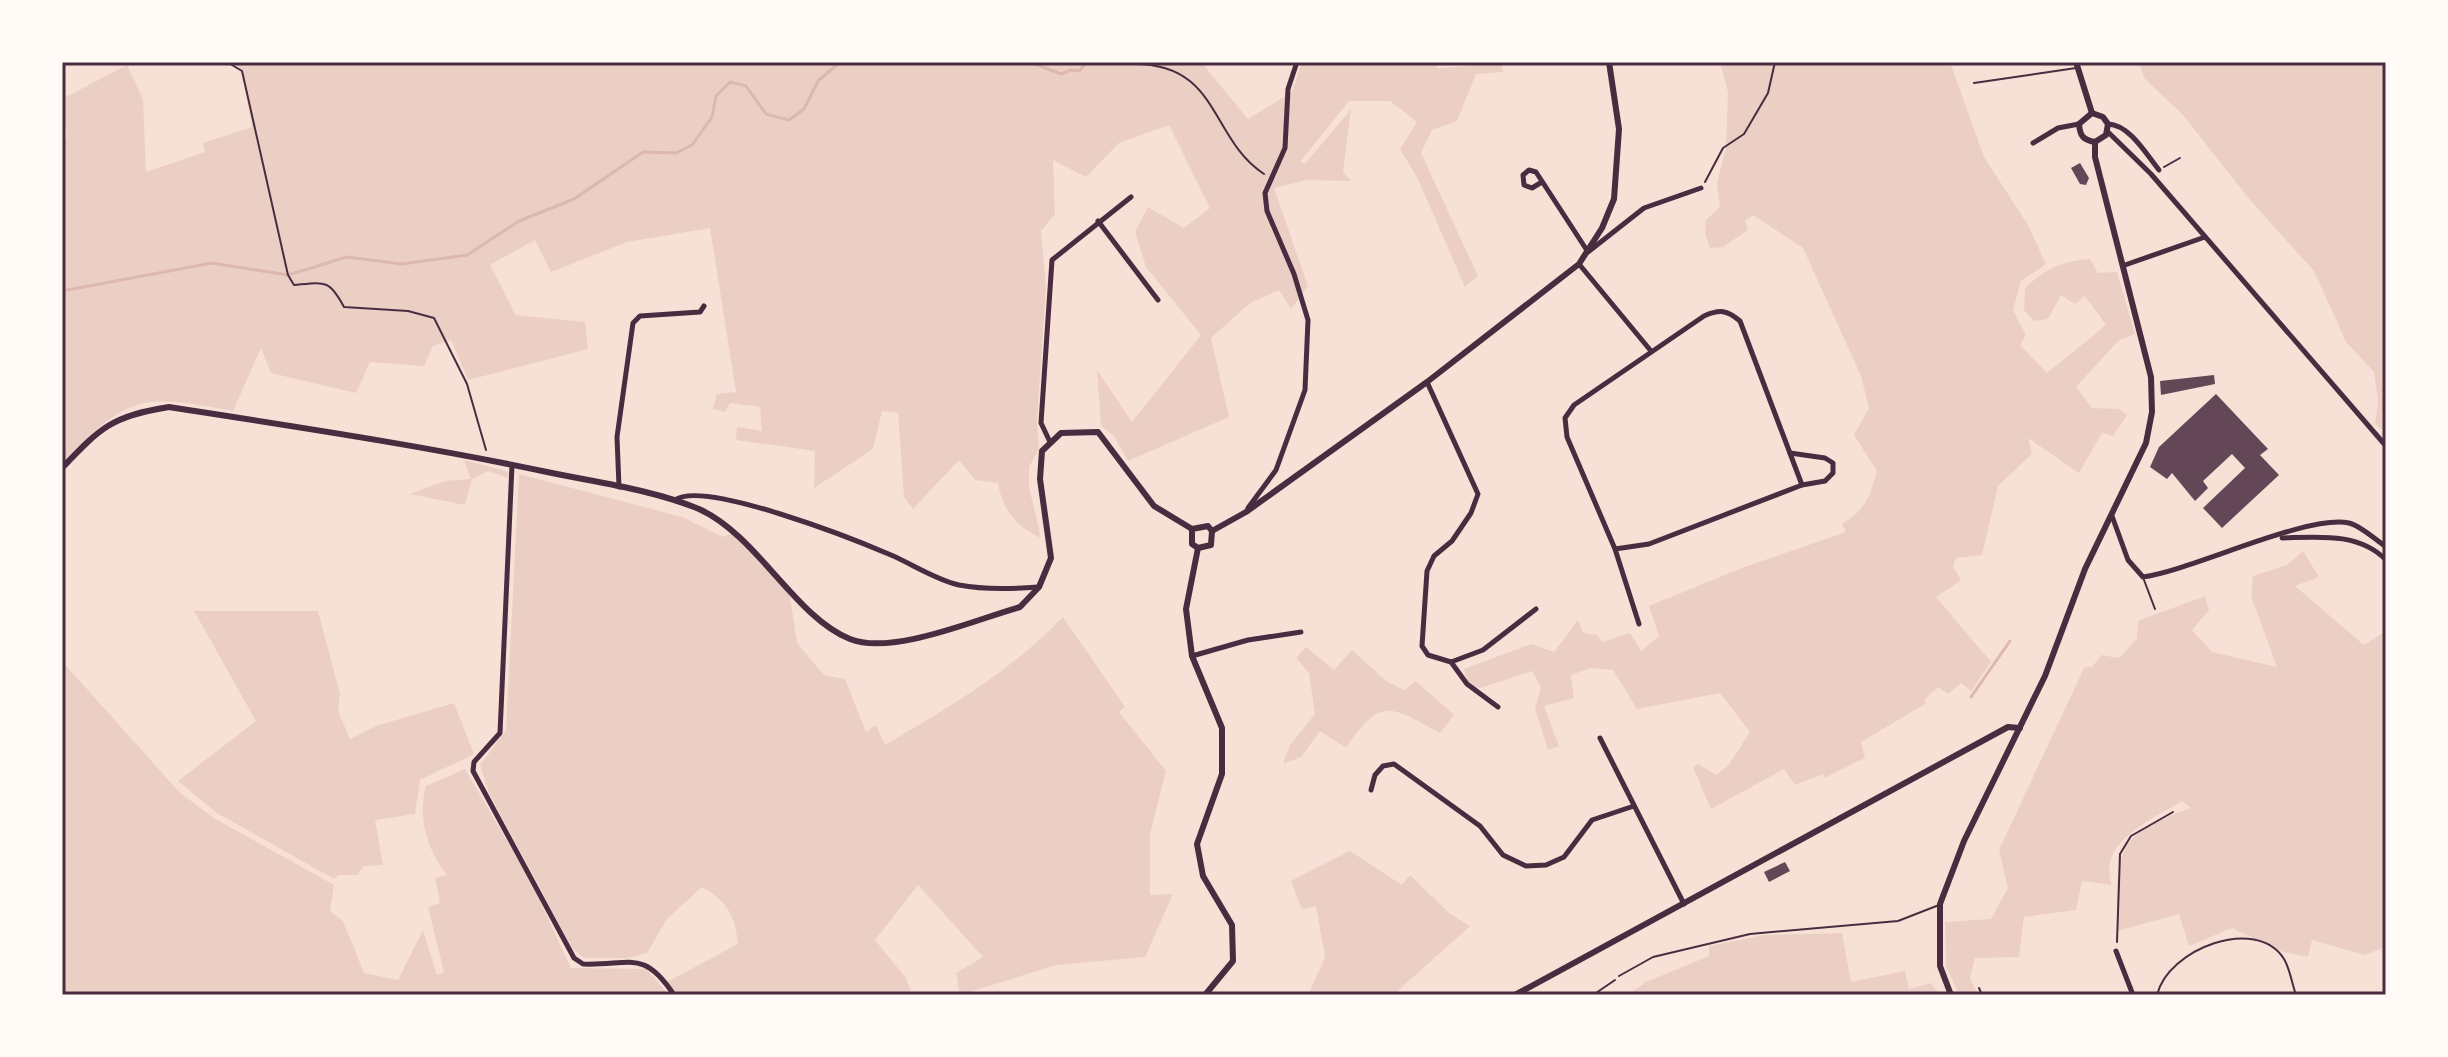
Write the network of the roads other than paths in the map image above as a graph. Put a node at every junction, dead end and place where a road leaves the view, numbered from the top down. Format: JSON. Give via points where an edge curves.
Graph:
{"nodes":[{"id":1,"x":1297,"y":62,"type":"edge"},
{"id":2,"x":1609,"y":62,"type":"edge"},
{"id":3,"x":2076,"y":65,"type":"edge"},
{"id":4,"x":1974,"y":83,"type":"dead end"},
{"id":5,"x":2092,"y":113,"type":"junction"},
{"id":6,"x":2079,"y":124,"type":"junction"},
{"id":7,"x":2108,"y":128,"type":"junction"},
{"id":8,"x":2095,"y":142,"type":"junction"},
{"id":9,"x":2033,"y":143,"type":"dead end"},
{"id":10,"x":2159,"y":170,"type":"road end"},
{"id":11,"x":1542,"y":182,"type":"dead end"},
{"id":12,"x":1701,"y":188,"type":"road end"},
{"id":13,"x":1131,"y":197,"type":"dead end"},
{"id":14,"x":1098,"y":221,"type":"junction"},
{"id":15,"x":2205,"y":237,"type":"junction"},
{"id":16,"x":1588,"y":252,"type":"junction"},
{"id":17,"x":1579,"y":264,"type":"junction"},
{"id":18,"x":2125,"y":265,"type":"junction"},
{"id":19,"x":1158,"y":300,"type":"dead end"},
{"id":20,"x":704,"y":306,"type":"dead end"},
{"id":21,"x":1651,"y":351,"type":"junction"},
{"id":22,"x":1427,"y":382,"type":"junction"},
{"id":23,"x":1050,"y":442,"type":"junction"},
{"id":24,"x":2386,"y":446,"type":"edge"},
{"id":25,"x":1790,"y":453,"type":"junction"},
{"id":26,"x":512,"y":465,"type":"junction"},
{"id":27,"x":62,"y":468,"type":"edge"},
{"id":28,"x":1802,"y":485,"type":"junction"},
{"id":29,"x":619,"y":487,"type":"junction"},
{"id":30,"x":674,"y":501,"type":"junction"},
{"id":31,"x":1246,"y":512,"type":"junction"},
{"id":32,"x":2111,"y":514,"type":"junction"},
{"id":33,"x":1192,"y":529,"type":"junction"},
{"id":34,"x":1212,"y":531,"type":"junction"},
{"id":35,"x":2271,"y":538,"type":"junction"},
{"id":36,"x":2386,"y":547,"type":"edge"},
{"id":37,"x":1198,"y":548,"type":"junction"},
{"id":38,"x":1615,"y":549,"type":"junction"},
{"id":39,"x":2386,"y":560,"type":"edge"},
{"id":40,"x":2143,"y":577,"type":"junction"},
{"id":41,"x":1039,"y":587,"type":"junction"},
{"id":42,"x":1536,"y":609,"type":"dead end"},
{"id":43,"x":2155,"y":609,"type":"dead end"},
{"id":44,"x":1639,"y":624,"type":"dead end"},
{"id":45,"x":1301,"y":632,"type":"dead end"},
{"id":46,"x":1192,"y":656,"type":"junction"},
{"id":47,"x":1451,"y":662,"type":"junction"},
{"id":48,"x":1498,"y":707,"type":"dead end"},
{"id":49,"x":2020,"y":728,"type":"junction"},
{"id":50,"x":1600,"y":738,"type":"dead end"},
{"id":51,"x":1371,"y":790,"type":"dead end"},
{"id":52,"x":1634,"y":806,"type":"junction"},
{"id":53,"x":1684,"y":904,"type":"junction"},
{"id":54,"x":1940,"y":904,"type":"junction"},
{"id":55,"x":2116,"y":951,"type":"road end"},
{"id":56,"x":1619,"y":976,"type":"road end"},
{"id":57,"x":1979,"y":988,"type":"dead end"},
{"id":58,"x":674,"y":995,"type":"edge"},
{"id":59,"x":1205,"y":995,"type":"edge"},
{"id":60,"x":1515,"y":995,"type":"edge"},
{"id":61,"x":1951,"y":995,"type":"edge"},
{"id":62,"x":1982,"y":995,"type":"edge"},
{"id":63,"x":2133,"y":995,"type":"edge"}],
"edges":[{"from":1,"to":31,"type":"street","via":[[1288,89],[1285,148],[1265,193],[1308,320],[1305,390],[1276,470]]},
{"from":2,"to":16,"type":"street","via":[[1619,129],[1614,199]]},
{"from":3,"to":4,"type":"lane"},
{"from":3,"to":5,"type":"street"},
{"from":5,"to":6,"type":"street"},
{"from":5,"to":7,"type":"street","via":[[2103,117]]},
{"from":6,"to":8,"type":"street","via":[[2086,140]]},
{"from":6,"to":9,"type":"street","via":[[2058,128]]},
{"from":7,"to":8,"type":"street"},
{"from":7,"to":10,"type":"street","via":[[2120,126]]},
{"from":7,"to":15,"type":"street"},
{"from":8,"to":18,"type":"street"},
{"from":11,"to":16,"type":"street"},
{"from":12,"to":16,"type":"street","via":[[1644,208]]},
{"from":13,"to":14,"type":"street"},
{"from":14,"to":19,"type":"street"},
{"from":14,"to":23,"type":"street","via":[[1052,260],[1041,423]]},
{"from":15,"to":18,"type":"street"},
{"from":15,"to":24,"type":"street"},
{"from":16,"to":17,"type":"street"},
{"from":17,"to":21,"type":"street"},
{"from":17,"to":22,"type":"street"},
{"from":18,"to":32,"type":"street","via":[[2151,377],[2152,412],[2146,443]]},
{"from":20,"to":29,"type":"street","via":[[688,314],[640,316],[633,323],[617,437]]},
{"from":21,"to":25,"type":"street","via":[[1704,316],[1729,312],[1740,321]]},
{"from":21,"to":38,"type":"street","via":[[1574,405],[1565,418],[1567,437]]},
{"from":22,"to":31,"type":"street"},
{"from":22,"to":47,"type":"street","via":[[1478,494],[1471,513],[1427,571],[1422,646],[1428,655]]},
{"from":23,"to":33,"type":"street","via":[[1070,430],[1098,432],[1154,506]]},
{"from":23,"to":41,"type":"street","via":[[1042,451],[1040,479],[1051,558]]},
{"from":25,"to":28,"type":"street"},
{"from":25,"to":28,"type":"street","via":[[1833,463],[1833,473],[1825,481]]},
{"from":26,"to":27,"type":"street","via":[[169,407],[130,413],[100,428]]},
{"from":26,"to":29,"type":"street"},
{"from":26,"to":58,"type":"street","via":[[500,733],[474,762],[473,771],[574,958],[583,964],[647,964]]},
{"from":28,"to":38,"type":"street","via":[[1649,544]]},
{"from":29,"to":30,"type":"street"},
{"from":30,"to":41,"type":"street","via":[[682,495],[705,495],[738,503],[844,535],[956,585]]},
{"from":30,"to":41,"type":"street","via":[[723,522],[824,623],[851,640],[890,644],[1020,607]]},
{"from":31,"to":34,"type":"street"},
{"from":32,"to":40,"type":"street","via":[[2128,560]]},
{"from":32,"to":49,"type":"street"},
{"from":33,"to":34,"type":"street","via":[[1208,526]]},
{"from":33,"to":37,"type":"street","via":[[1192,544]]},
{"from":34,"to":37,"type":"street","via":[[1211,545]]},
{"from":35,"to":36,"type":"street","via":[[2349,523]]},
{"from":35,"to":39,"type":"street","via":[[2336,536],[2378,551]]},
{"from":35,"to":40,"type":"street"},
{"from":37,"to":46,"type":"street","via":[[1186,609]]},
{"from":38,"to":44,"type":"street"},
{"from":40,"to":43,"type":"lane"},
{"from":42,"to":47,"type":"street","via":[[1483,650]]},
{"from":45,"to":46,"type":"street"},
{"from":46,"to":59,"type":"street","via":[[1222,728],[1222,774],[1197,844],[1203,876],[1232,925],[1233,961]]},
{"from":47,"to":48,"type":"street","via":[[1467,684]]},
{"from":49,"to":53,"type":"street","via":[[2008,727]]},
{"from":49,"to":54,"type":"street","via":[[1964,841]]},
{"from":50,"to":52,"type":"street"},
{"from":51,"to":52,"type":"street","via":[[1375,775],[1394,764],[1480,826],[1503,855],[1526,866],[1564,857],[1592,820]]},
{"from":52,"to":53,"type":"street"},
{"from":53,"to":60,"type":"street"},
{"from":54,"to":56,"type":"lane","via":[[1898,921],[1750,934],[1653,957]]},
{"from":54,"to":61,"type":"street","via":[[1940,966]]},
{"from":55,"to":63,"type":"street"},
{"from":57,"to":62,"type":"lane"}]}
